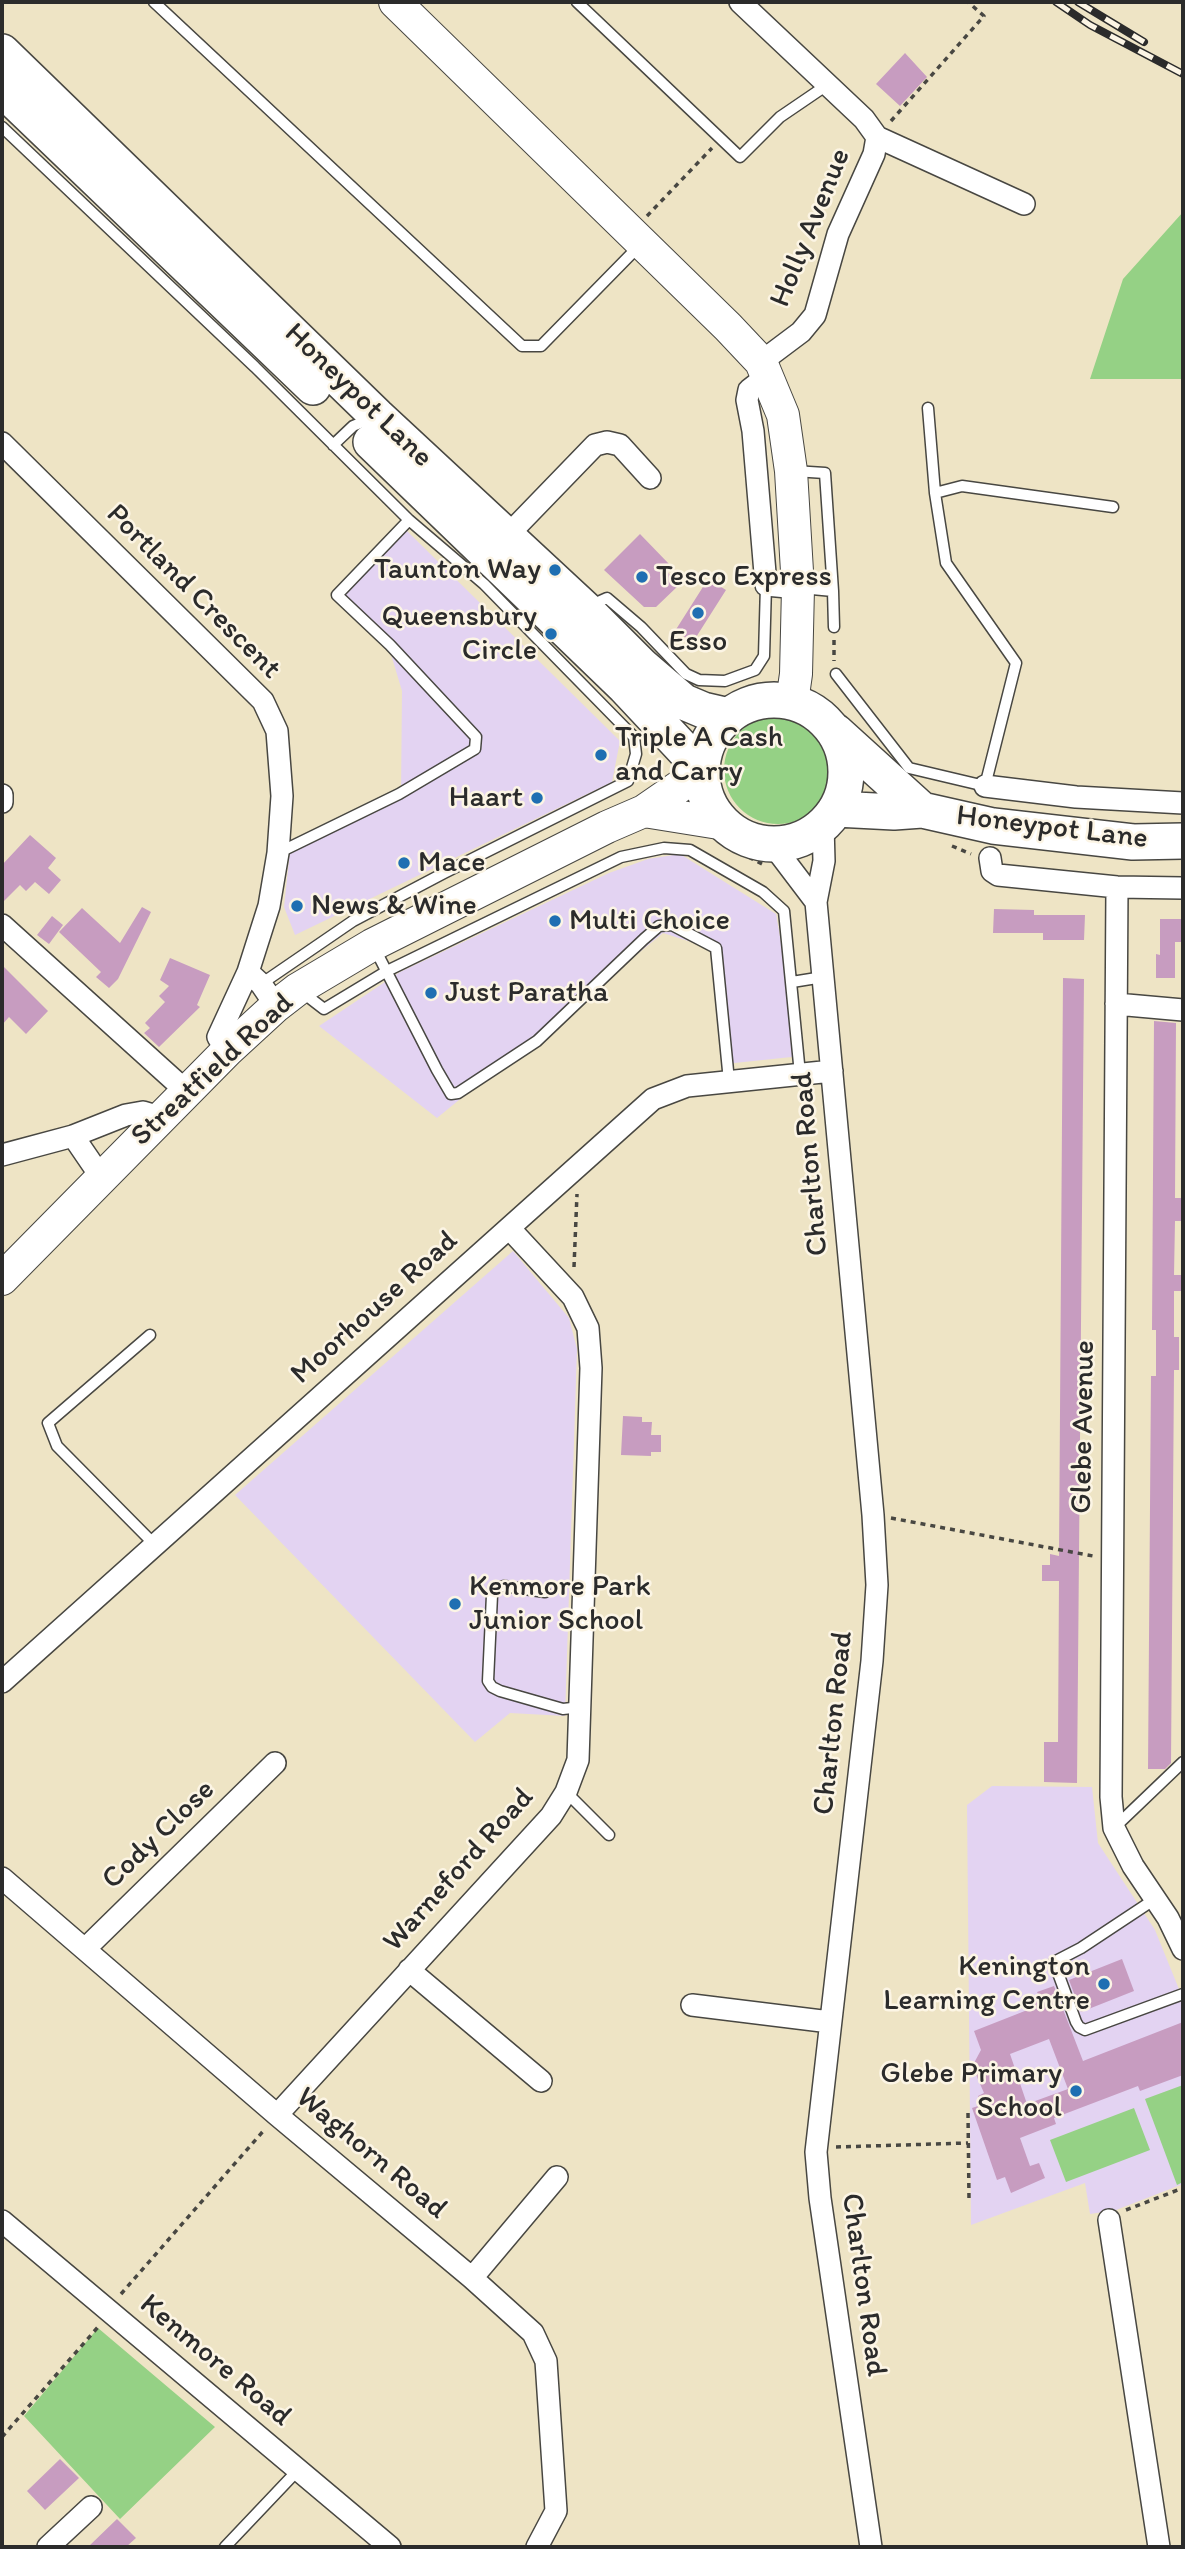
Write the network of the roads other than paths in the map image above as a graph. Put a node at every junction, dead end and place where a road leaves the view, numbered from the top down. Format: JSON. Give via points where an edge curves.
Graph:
{"nodes":[{"id":1,"x":154,"y":2,"type":"edge"},
{"id":2,"x":395,"y":2,"type":"edge"},
{"id":3,"x":577,"y":2,"type":"edge"},
{"id":4,"x":740,"y":2,"type":"edge"},
{"id":5,"x":2,"y":52,"type":"edge"},
{"id":6,"x":827,"y":85,"type":"junction"},
{"id":7,"x":2,"y":89,"type":"edge"},
{"id":8,"x":2,"y":127,"type":"edge"},
{"id":9,"x":877,"y":137,"type":"junction"},
{"id":10,"x":1024,"y":204,"type":"dead end"},
{"id":11,"x":637,"y":237,"type":"junction"},
{"id":12,"x":764,"y":369,"type":"junction"},
{"id":13,"x":929,"y":408,"type":"dead end"},
{"id":14,"x":355,"y":429,"type":"junction"},
{"id":15,"x":2,"y":443,"type":"edge"},
{"id":16,"x":791,"y":471,"type":"junction"},
{"id":17,"x":650,"y":478,"type":"dead end"},
{"id":18,"x":935,"y":493,"type":"junction"},
{"id":19,"x":1113,"y":507,"type":"dead end"},
{"id":20,"x":409,"y":520,"type":"junction"},
{"id":21,"x":507,"y":536,"type":"junction"},
{"id":22,"x":766,"y":585,"type":"junction"},
{"id":23,"x":798,"y":588,"type":"junction"},
{"id":24,"x":833,"y":591,"type":"junction"},
{"id":25,"x":585,"y":609,"type":"junction"},
{"id":26,"x":834,"y":627,"type":"road end"},
{"id":27,"x":836,"y":674,"type":"road end"},
{"id":28,"x":594,"y":676,"type":"junction"},
{"id":29,"x":792,"y":702,"type":"junction"},
{"id":30,"x":729,"y":716,"type":"junction"},
{"id":31,"x":832,"y":729,"type":"junction"},
{"id":32,"x":702,"y":770,"type":"junction"},
{"id":33,"x":985,"y":786,"type":"junction"},
{"id":34,"x":2,"y":795,"type":"edge"},
{"id":35,"x":2,"y":802,"type":"edge"},
{"id":36,"x":1182,"y":803,"type":"edge"},
{"id":37,"x":922,"y":810,"type":"junction"},
{"id":38,"x":644,"y":811,"type":"junction"},
{"id":39,"x":830,"y":817,"type":"junction"},
{"id":40,"x":725,"y":824,"type":"junction"},
{"id":41,"x":1182,"y":841,"type":"edge"},
{"id":42,"x":772,"y":844,"type":"junction"},
{"id":43,"x":562,"y":850,"type":"junction"},
{"id":44,"x":278,"y":853,"type":"junction"},
{"id":45,"x":990,"y":858,"type":"dead end"},
{"id":46,"x":1117,"y":887,"type":"junction"},
{"id":47,"x":1183,"y":888,"type":"edge"},
{"id":48,"x":816,"y":902,"type":"junction"},
{"id":49,"x":2,"y":925,"type":"edge"},
{"id":50,"x":379,"y":958,"type":"junction"},
{"id":51,"x":823,"y":977,"type":"junction"},
{"id":52,"x":792,"y":982,"type":"junction"},
{"id":53,"x":271,"y":988,"type":"junction"},
{"id":54,"x":1116,"y":1004,"type":"junction"},
{"id":55,"x":1183,"y":1010,"type":"edge"},
{"id":56,"x":227,"y":1051,"type":"junction"},
{"id":57,"x":832,"y":1071,"type":"junction"},
{"id":58,"x":800,"y":1074,"type":"junction"},
{"id":59,"x":729,"y":1081,"type":"junction"},
{"id":60,"x":186,"y":1091,"type":"junction"},
{"id":61,"x":160,"y":1117,"type":"junction"},
{"id":62,"x":73,"y":1136,"type":"junction"},
{"id":63,"x":2,"y":1155,"type":"edge"},
{"id":64,"x":101,"y":1177,"type":"junction"},
{"id":65,"x":509,"y":1228,"type":"junction"},
{"id":66,"x":2,"y":1279,"type":"edge"},
{"id":67,"x":150,"y":1335,"type":"dead end"},
{"id":68,"x":155,"y":1545,"type":"junction"},
{"id":69,"x":545,"y":1592,"type":"dead end"},
{"id":70,"x":2,"y":1682,"type":"edge"},
{"id":71,"x":581,"y":1707,"type":"junction"},
{"id":72,"x":1183,"y":1762,"type":"edge"},
{"id":73,"x":275,"y":1763,"type":"dead end"},
{"id":74,"x":566,"y":1792,"type":"junction"},
{"id":75,"x":1114,"y":1828,"type":"junction"},
{"id":76,"x":609,"y":1835,"type":"dead end"},
{"id":77,"x":2,"y":1878,"type":"edge"},
{"id":78,"x":1155,"y":1899,"type":"junction"},
{"id":79,"x":85,"y":1949,"type":"junction"},
{"id":80,"x":1183,"y":1949,"type":"edge"},
{"id":81,"x":410,"y":1970,"type":"junction"},
{"id":82,"x":1183,"y":1994,"type":"edge"},
{"id":83,"x":692,"y":2005,"type":"dead end"},
{"id":84,"x":830,"y":2022,"type":"junction"},
{"id":85,"x":541,"y":2081,"type":"dead end"},
{"id":86,"x":277,"y":2115,"type":"junction"},
{"id":87,"x":557,"y":2177,"type":"dead end"},
{"id":88,"x":1109,"y":2220,"type":"road end"},
{"id":89,"x":2,"y":2221,"type":"edge"},
{"id":90,"x":472,"y":2278,"type":"junction"},
{"id":91,"x":298,"y":2470,"type":"junction"},
{"id":92,"x":91,"y":2507,"type":"dead end"},
{"id":93,"x":48,"y":2547,"type":"edge"},
{"id":94,"x":225,"y":2547,"type":"edge"},
{"id":95,"x":390,"y":2547,"type":"edge"},
{"id":96,"x":537,"y":2547,"type":"edge"},
{"id":97,"x":871,"y":2547,"type":"edge"},
{"id":98,"x":1159,"y":2547,"type":"edge"}],
"edges":[{"from":1,"to":11,"type":"lane","via":[[522,346],[541,346]]},
{"from":2,"to":11,"type":"street"},
{"from":3,"to":6,"type":"lane","via":[[740,157],[780,117]]},
{"from":4,"to":6,"type":"street"},
{"from":5,"to":14,"type":"main road","name":"Honeypot Lane"},
{"from":6,"to":9,"type":"street"},
{"from":7,"to":14,"type":"main road","name":"Honeypot Lane"},
{"from":8,"to":14,"type":"lane","via":[[255,367]]},
{"from":9,"to":10,"type":"street"},
{"from":9,"to":12,"type":"street","name":"Holly Avenue","via":[[874,154],[838,234],[815,315]]},
{"from":11,"to":12,"type":"street"},
{"from":12,"to":16,"type":"street","via":[[783,415]]},
{"from":12,"to":22,"type":"street","name":"Holly Avenue","via":[[747,400]]},
{"from":13,"to":18,"type":"lane"},
{"from":14,"to":20,"type":"lane"},
{"from":14,"to":21,"type":"main road","name":"Honeypot Lane"},
{"from":14,"to":28,"type":"main road","name":"Honeypot Lane"},
{"from":15,"to":44,"type":"street","name":"Portland Crescent","via":[[263,701],[277,732],[282,796]]},
{"from":16,"to":23,"type":"street"},
{"from":16,"to":24,"type":"lane","via":[[825,473]]},
{"from":17,"to":21,"type":"street","via":[[620,445],[595,445]]},
{"from":18,"to":19,"type":"lane","via":[[962,486]]},
{"from":18,"to":33,"type":"lane","via":[[946,563],[1016,663]]},
{"from":20,"to":28,"type":"lane"},
{"from":20,"to":44,"type":"lane","via":[[337,595],[476,737],[475,749],[399,794]]},
{"from":21,"to":25,"type":"main road","name":"Honeypot Lane"},
{"from":22,"to":23,"type":"street"},
{"from":22,"to":25,"type":"lane","via":[[764,656],[755,670],[725,681],[699,681],[686,674],[607,598]]},
{"from":23,"to":24,"type":"lane"},
{"from":23,"to":29,"type":"street"},
{"from":24,"to":26,"type":"lane"},
{"from":25,"to":30,"type":"main road","name":"Honeypot Lane","via":[[684,702]]},
{"from":27,"to":33,"type":"lane","via":[[909,768]]},
{"from":28,"to":32,"type":"main road","name":"Honeypot Lane"},
{"from":28,"to":43,"type":"lane","via":[[634,737],[636,754],[628,781]]},
{"from":29,"to":30,"type":"main road","via":[[750,704]]},
{"from":29,"to":31,"type":"main road","via":[[817,714]]},
{"from":30,"to":32,"type":"main road","via":[[706,749]]},
{"from":31,"to":37,"type":"main road","name":"Honeypot Lane"},
{"from":31,"to":39,"type":"main road","via":[[846,768],[845,786]]},
{"from":32,"to":38,"type":"street","name":"Streatfield Road"},
{"from":32,"to":40,"type":"main road","via":[[706,796]]},
{"from":33,"to":36,"type":"street"},
{"from":34,"to":35,"type":"street"},
{"from":36,"to":41,"type":"street"},
{"from":37,"to":39,"type":"main road","name":"Honeypot Lane"},
{"from":37,"to":41,"type":"main road","name":"Honeypot Lane","via":[[993,827],[1133,842]]},
{"from":38,"to":40,"type":"street"},
{"from":38,"to":43,"type":"street","name":"Streatfield Road"},
{"from":39,"to":42,"type":"main road","via":[[808,835]]},
{"from":39,"to":48,"type":"street","name":"Charlton Road"},
{"from":40,"to":42,"type":"main road","via":[[755,841]]},
{"from":42,"to":48,"type":"street"},
{"from":43,"to":50,"type":"street","name":"Streatfield Road"},
{"from":43,"to":52,"type":"lane","via":[[690,850],[763,892],[784,911]]},
{"from":43,"to":53,"type":"lane","via":[[444,873],[353,921]]},
{"from":44,"to":53,"type":"street","name":"Portland Crescent","via":[[269,906]]},
{"from":45,"to":46,"type":"street","name":"Honeypot Lane","via":[[992,871],[999,875]]},
{"from":46,"to":47,"type":"street","name":"Honeypot Lane"},
{"from":46,"to":54,"type":"street","name":"Glebe Avenue"},
{"from":48,"to":51,"type":"street","name":"Charlton Road"},
{"from":49,"to":60,"type":"street"},
{"from":50,"to":53,"type":"street","name":"Streatfield Road"},
{"from":50,"to":59,"type":"lane","via":[[451,1094],[537,1041],[659,926],[672,925],[716,948]]},
{"from":51,"to":52,"type":"lane"},
{"from":51,"to":57,"type":"street","name":"Charlton Road"},
{"from":52,"to":58,"type":"lane"},
{"from":53,"to":56,"type":"street","name":"Streatfield Road"},
{"from":53,"to":56,"type":"street","name":"Portland Crescent","via":[[218,1037]]},
{"from":54,"to":55,"type":"street"},
{"from":54,"to":75,"type":"street","name":"Glebe Avenue"},
{"from":56,"to":60,"type":"street","name":"Streatfield Road"},
{"from":57,"to":58,"type":"street","name":"Moorhouse Road"},
{"from":57,"to":84,"type":"street","name":"Charlton Road","via":[[877,1584]]},
{"from":58,"to":59,"type":"street","name":"Moorhouse Road"},
{"from":59,"to":65,"type":"street","name":"Moorhouse Road","via":[[687,1086],[653,1099]]},
{"from":60,"to":61,"type":"street","name":"Streatfield Road"},
{"from":61,"to":62,"type":"street","via":[[142,1112],[126,1115]]},
{"from":61,"to":64,"type":"street","name":"Streatfield Road"},
{"from":62,"to":63,"type":"street"},
{"from":62,"to":64,"type":"street"},
{"from":64,"to":66,"type":"street","name":"Streatfield Road"},
{"from":65,"to":68,"type":"street","name":"Moorhouse Road"},
{"from":65,"to":71,"type":"street","name":"Warneford Road","via":[[573,1297],[588,1328],[591,1368]]},
{"from":67,"to":68,"type":"lane","via":[[47,1423],[57,1446]]},
{"from":68,"to":70,"type":"street","name":"Moorhouse Road"},
{"from":69,"to":71,"type":"lane","via":[[496,1588],[488,1681],[500,1691],[563,1709]]},
{"from":71,"to":74,"type":"street","name":"Warneford Road","via":[[578,1760]]},
{"from":72,"to":75,"type":"lane"},
{"from":73,"to":79,"type":"street","name":"Cody Close"},
{"from":74,"to":76,"type":"lane"},
{"from":74,"to":81,"type":"street","name":"Warneford Road","via":[[551,1816]]},
{"from":75,"to":78,"type":"street","name":"Glebe Avenue"},
{"from":77,"to":79,"type":"street","name":"Waghorn Road"},
{"from":78,"to":80,"type":"street","name":"Glebe Avenue"},
{"from":78,"to":82,"type":"lane","via":[[1054,1962],[1076,2022],[1085,2030]]},
{"from":79,"to":86,"type":"street","name":"Waghorn Road"},
{"from":81,"to":85,"type":"street"},
{"from":81,"to":86,"type":"street","name":"Warneford Road"},
{"from":83,"to":84,"type":"street"},
{"from":84,"to":97,"type":"street","name":"Charlton Road","via":[[817,2147],[820,2198]]},
{"from":86,"to":90,"type":"street","name":"Waghorn Road"},
{"from":87,"to":90,"type":"street"},
{"from":88,"to":98,"type":"street"},
{"from":89,"to":91,"type":"street","name":"Kenmore Road"},
{"from":90,"to":96,"type":"street","name":"Waghorn Road","via":[[533,2333],[546,2361],[556,2511]]},
{"from":91,"to":94,"type":"lane"},
{"from":91,"to":95,"type":"street","name":"Kenmore Road"},
{"from":92,"to":93,"type":"street"}]}
